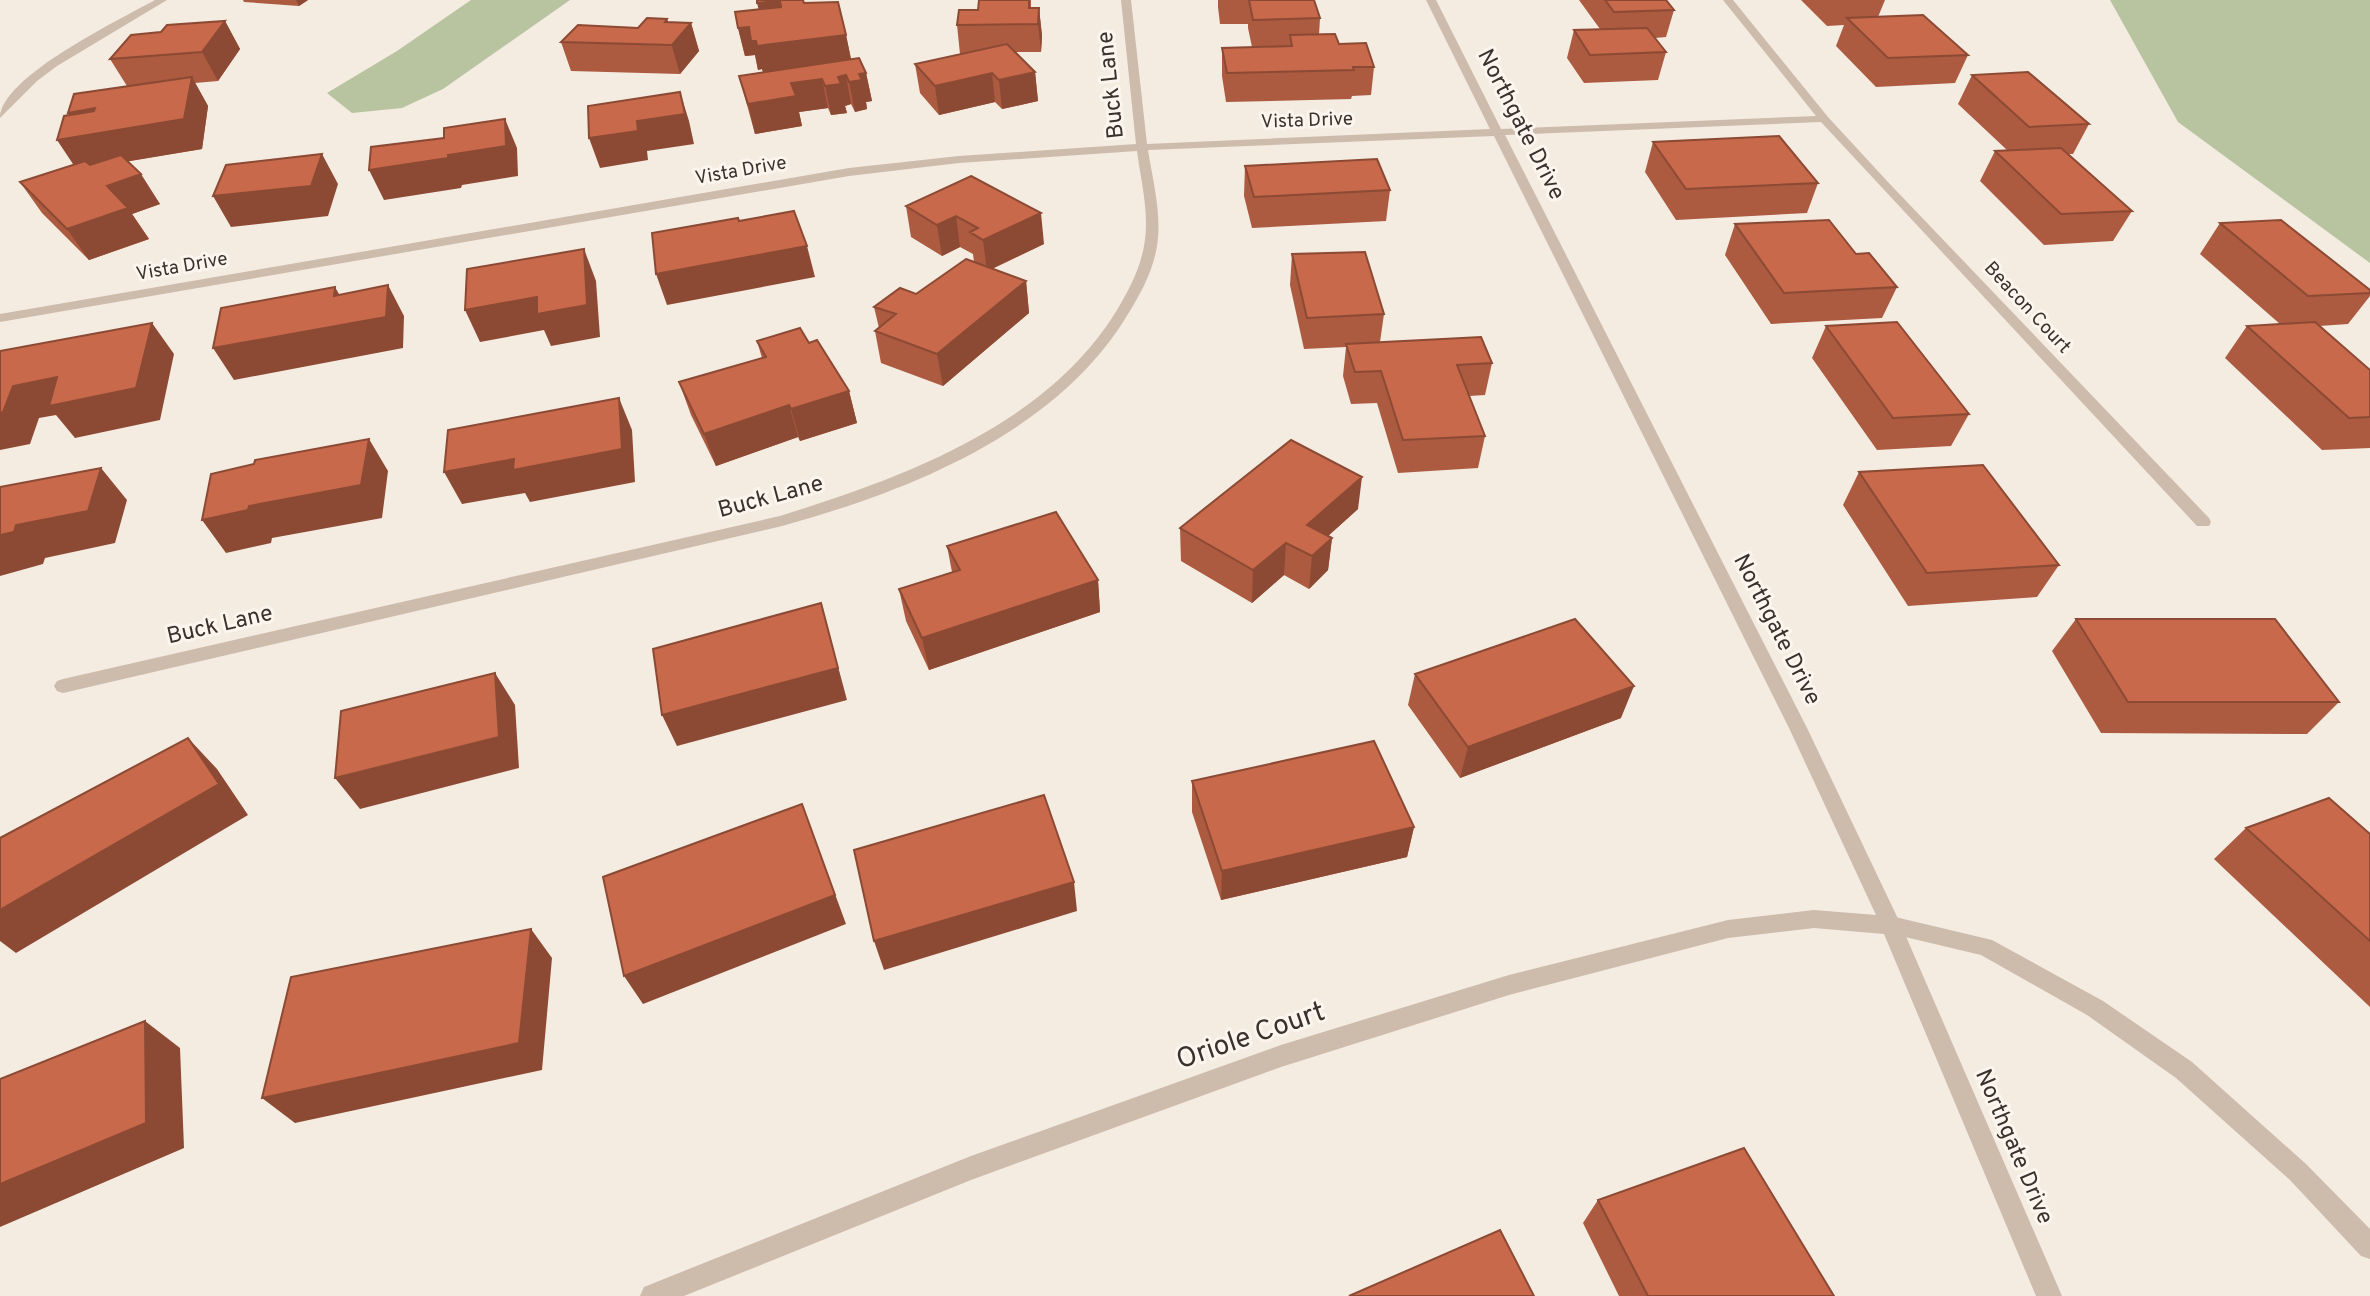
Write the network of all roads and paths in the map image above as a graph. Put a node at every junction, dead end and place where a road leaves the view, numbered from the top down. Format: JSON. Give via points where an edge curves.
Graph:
{"nodes":[{"id":1,"x":162,"y":0,"type":"edge"},
{"id":2,"x":1126,"y":0,"type":"edge"},
{"id":3,"x":1431,"y":0,"type":"edge"},
{"id":4,"x":1728,"y":0,"type":"edge"},
{"id":5,"x":0,"y":115,"type":"edge"},
{"id":6,"x":1824,"y":119,"type":"junction"},
{"id":7,"x":1495,"y":132,"type":"junction"},
{"id":8,"x":1142,"y":147,"type":"junction"},
{"id":9,"x":0,"y":318,"type":"edge"},
{"id":10,"x":2203,"y":522,"type":"dead end"},
{"id":11,"x":63,"y":686,"type":"dead end"},
{"id":12,"x":1891,"y":925,"type":"junction"},
{"id":13,"x":2370,"y":1247,"type":"edge"},
{"id":14,"x":653,"y":1296,"type":"edge"},
{"id":15,"x":2049,"y":1296,"type":"edge"}],
"edges":[{"from":1,"to":5,"type":"street","via":[[62,59],[29,83]]},
{"from":2,"to":8,"type":"street","name":"Buck Lane"},
{"from":3,"to":7,"type":"street","name":"Northgate Drive"},
{"from":4,"to":6,"type":"street","name":"Beacon Court"},
{"from":6,"to":7,"type":"street"},
{"from":6,"to":10,"type":"street","name":"Beacon Court"},
{"from":7,"to":8,"type":"street","name":"Vista Drive"},
{"from":7,"to":12,"type":"street","name":"Northgate Drive","via":[[1800,730]]},
{"from":8,"to":9,"type":"street","name":"Vista Drive","via":[[1001,155],[849,172]]},
{"from":8,"to":11,"type":"street","name":"Buck Lane","via":[[1152,226],[1147,264],[1125,313],[1068,380],[989,436],[918,473],[782,521]]},
{"from":12,"to":13,"type":"street","name":"Oriole Court","via":[[1986,947],[2095,1008],[2184,1070],[2298,1172]]},
{"from":12,"to":14,"type":"street","name":"Oriole Court","via":[[1814,919],[1728,929],[1509,985],[1281,1056],[984,1164]]},
{"from":12,"to":15,"type":"street","name":"Northgate Drive"}]}
